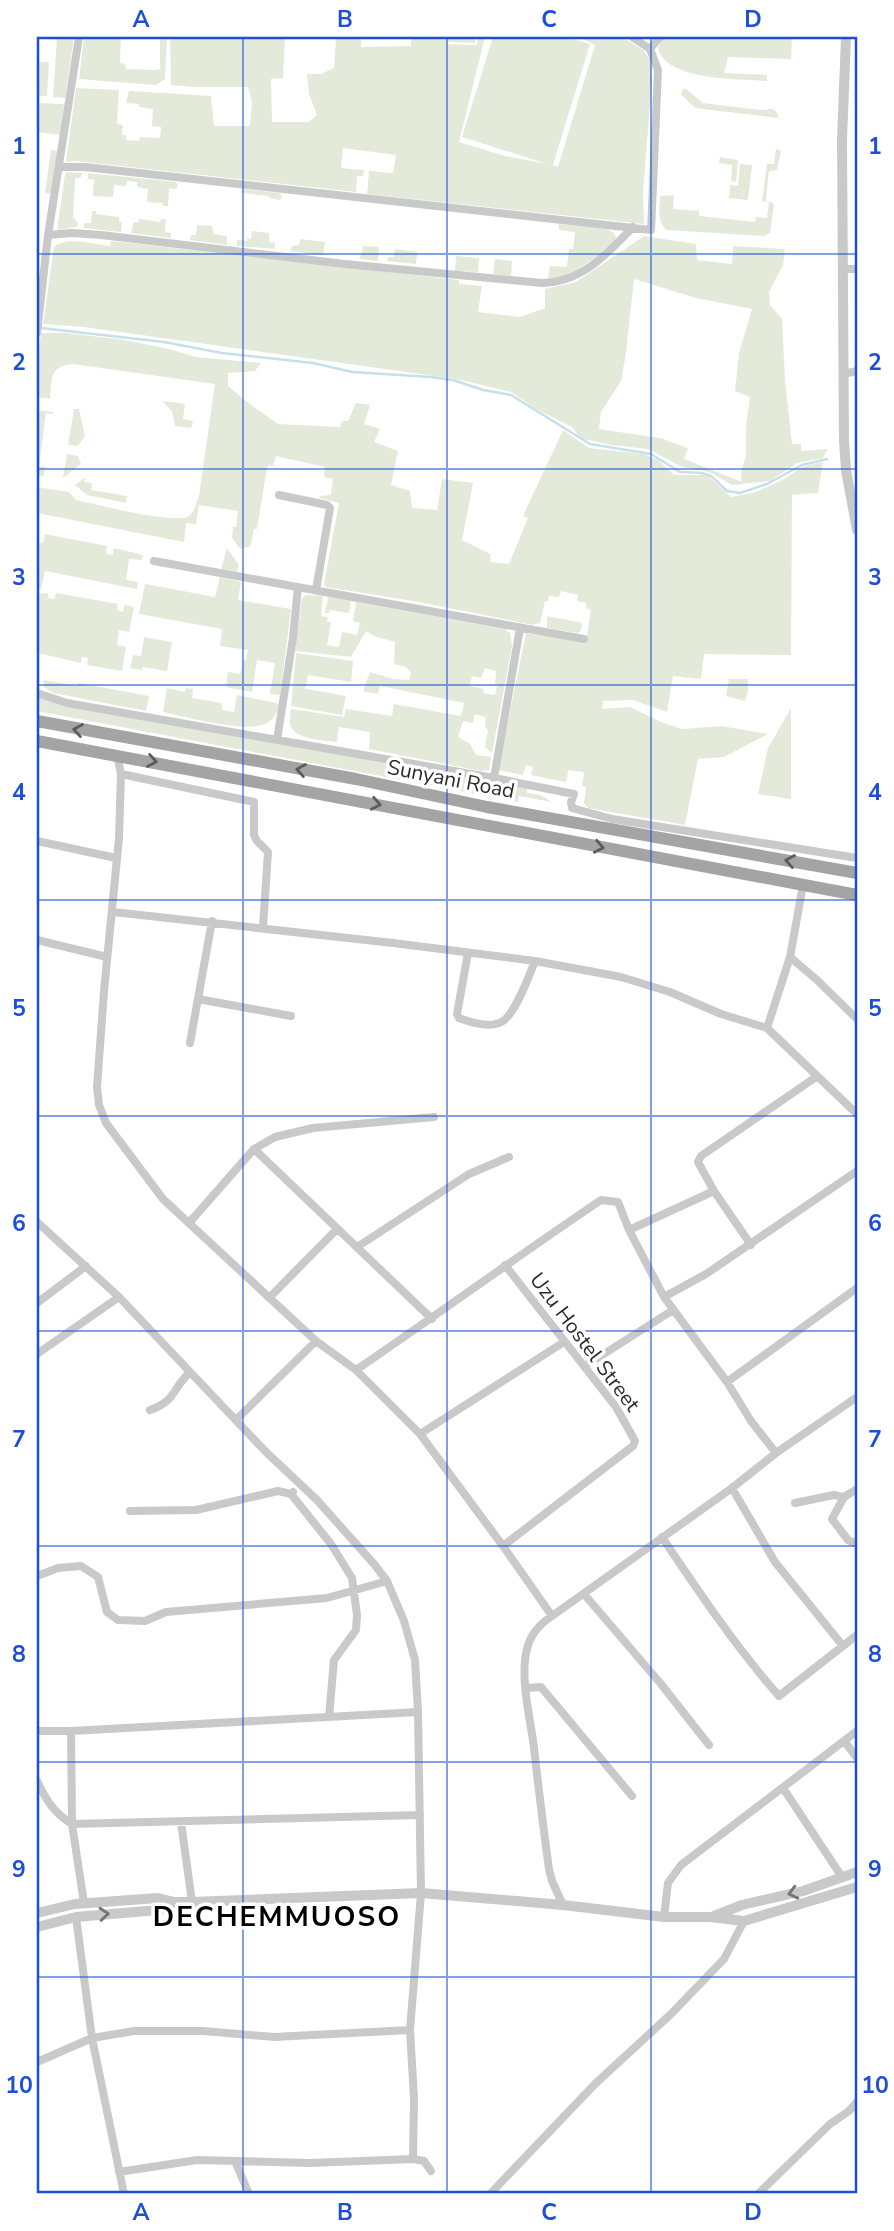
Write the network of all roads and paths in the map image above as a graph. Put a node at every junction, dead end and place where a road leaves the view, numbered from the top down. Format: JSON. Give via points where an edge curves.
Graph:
{"nodes":[{"id":1,"x":79,"y":37,"type":"edge"},
{"id":2,"x":632,"y":37,"type":"edge"},
{"id":3,"x":660,"y":37,"type":"edge"},
{"id":4,"x":846,"y":37,"type":"edge"},
{"id":5,"x":650,"y":49,"type":"junction"},
{"id":6,"x":60,"y":167,"type":"junction"},
{"id":7,"x":634,"y":228,"type":"junction"},
{"id":8,"x":48,"y":236,"type":"junction"},
{"id":9,"x":843,"y":269,"type":"junction"},
{"id":10,"x":857,"y":269,"type":"edge"},
{"id":11,"x":37,"y":330,"type":"edge"},
{"id":12,"x":857,"y":371,"type":"edge"},
{"id":13,"x":844,"y":374,"type":"junction"},
{"id":14,"x":279,"y":495,"type":"dead end"},
{"id":15,"x":857,"y":530,"type":"edge"},
{"id":16,"x":154,"y":561,"type":"dead end"},
{"id":17,"x":298,"y":587,"type":"junction"},
{"id":18,"x":316,"y":590,"type":"junction"},
{"id":19,"x":520,"y":628,"type":"junction"},
{"id":20,"x":584,"y":639,"type":"dead end"},
{"id":21,"x":37,"y":693,"type":"edge"},
{"id":22,"x":37,"y":722,"type":"edge"},
{"id":23,"x":277,"y":740,"type":"junction"},
{"id":24,"x":37,"y":741,"type":"edge"},
{"id":25,"x":117,"y":755,"type":"junction"},
{"id":26,"x":232,"y":757,"type":"junction"},
{"id":27,"x":121,"y":774,"type":"junction"},
{"id":28,"x":248,"y":778,"type":"junction"},
{"id":29,"x":494,"y":778,"type":"junction"},
{"id":30,"x":37,"y":841,"type":"edge"},
{"id":31,"x":117,"y":858,"type":"junction"},
{"id":32,"x":857,"y":858,"type":"edge"},
{"id":33,"x":857,"y":873,"type":"edge"},
{"id":34,"x":803,"y":885,"type":"junction"},
{"id":35,"x":857,"y":895,"type":"edge"},
{"id":36,"x":113,"y":912,"type":"junction"},
{"id":37,"x":212,"y":921,"type":"junction"},
{"id":38,"x":263,"y":927,"type":"junction"},
{"id":39,"x":37,"y":940,"type":"edge"},
{"id":40,"x":468,"y":953,"type":"junction"},
{"id":41,"x":107,"y":957,"type":"junction"},
{"id":42,"x":790,"y":957,"type":"junction"},
{"id":43,"x":535,"y":961,"type":"junction"},
{"id":44,"x":198,"y":999,"type":"junction"},
{"id":45,"x":291,"y":1016,"type":"dead end"},
{"id":46,"x":857,"y":1019,"type":"edge"},
{"id":47,"x":767,"y":1028,"type":"junction"},
{"id":48,"x":190,"y":1043,"type":"dead end"},
{"id":49,"x":816,"y":1077,"type":"junction"},
{"id":50,"x":857,"y":1114,"type":"edge"},
{"id":51,"x":434,"y":1117,"type":"dead end"},
{"id":52,"x":254,"y":1149,"type":"junction"},
{"id":53,"x":509,"y":1157,"type":"dead end"},
{"id":54,"x":857,"y":1171,"type":"edge"},
{"id":55,"x":714,"y":1191,"type":"junction"},
{"id":56,"x":37,"y":1222,"type":"edge"},
{"id":57,"x":189,"y":1223,"type":"junction"},
{"id":58,"x":337,"y":1228,"type":"junction"},
{"id":59,"x":629,"y":1230,"type":"junction"},
{"id":60,"x":751,"y":1245,"type":"junction"},
{"id":61,"x":357,"y":1247,"type":"junction"},
{"id":62,"x":86,"y":1265,"type":"junction"},
{"id":63,"x":505,"y":1265,"type":"junction"},
{"id":64,"x":857,"y":1288,"type":"edge"},
{"id":65,"x":119,"y":1297,"type":"junction"},
{"id":66,"x":664,"y":1297,"type":"junction"},
{"id":67,"x":269,"y":1298,"type":"junction"},
{"id":68,"x":37,"y":1303,"type":"edge"},
{"id":69,"x":673,"y":1310,"type":"junction"},
{"id":70,"x":432,"y":1319,"type":"junction"},
{"id":71,"x":316,"y":1340,"type":"junction"},
{"id":72,"x":564,"y":1342,"type":"junction"},
{"id":73,"x":37,"y":1354,"type":"edge"},
{"id":74,"x":585,"y":1366,"type":"junction"},
{"id":75,"x":356,"y":1370,"type":"junction"},
{"id":76,"x":190,"y":1372,"type":"junction"},
{"id":77,"x":727,"y":1382,"type":"junction"},
{"id":78,"x":857,"y":1397,"type":"edge"},
{"id":79,"x":150,"y":1410,"type":"dead end"},
{"id":80,"x":236,"y":1420,"type":"junction"},
{"id":81,"x":420,"y":1434,"type":"junction"},
{"id":82,"x":776,"y":1453,"type":"junction"},
{"id":83,"x":301,"y":1487,"type":"junction"},
{"id":84,"x":732,"y":1488,"type":"junction"},
{"id":85,"x":857,"y":1489,"type":"edge"},
{"id":86,"x":291,"y":1494,"type":"junction"},
{"id":87,"x":844,"y":1497,"type":"junction"},
{"id":88,"x":795,"y":1503,"type":"dead end"},
{"id":89,"x":130,"y":1511,"type":"dead end"},
{"id":90,"x":346,"y":1533,"type":"junction"},
{"id":91,"x":662,"y":1537,"type":"junction"},
{"id":92,"x":855,"y":1543,"type":"dead end"},
{"id":93,"x":331,"y":1544,"type":"junction"},
{"id":94,"x":503,"y":1546,"type":"junction"},
{"id":95,"x":37,"y":1576,"type":"edge"},
{"id":96,"x":387,"y":1581,"type":"junction"},
{"id":97,"x":354,"y":1589,"type":"junction"},
{"id":98,"x":584,"y":1594,"type":"junction"},
{"id":99,"x":551,"y":1616,"type":"junction"},
{"id":100,"x":857,"y":1636,"type":"edge"},
{"id":101,"x":843,"y":1646,"type":"junction"},
{"id":102,"x":527,"y":1688,"type":"junction"},
{"id":103,"x":418,"y":1712,"type":"junction"},
{"id":104,"x":330,"y":1717,"type":"junction"},
{"id":105,"x":37,"y":1731,"type":"edge"},
{"id":106,"x":71,"y":1731,"type":"junction"},
{"id":107,"x":857,"y":1731,"type":"edge"},
{"id":108,"x":845,"y":1742,"type":"junction"},
{"id":109,"x":709,"y":1745,"type":"dead end"},
{"id":110,"x":857,"y":1758,"type":"edge"},
{"id":111,"x":37,"y":1781,"type":"edge"},
{"id":112,"x":783,"y":1788,"type":"junction"},
{"id":113,"x":632,"y":1796,"type":"dead end"},
{"id":114,"x":420,"y":1815,"type":"junction"},
{"id":115,"x":181,"y":1822,"type":"junction"},
{"id":116,"x":72,"y":1824,"type":"junction"},
{"id":117,"x":857,"y":1872,"type":"edge"},
{"id":118,"x":842,"y":1877,"type":"junction"},
{"id":119,"x":857,"y":1886,"type":"edge"},
{"id":120,"x":421,"y":1893,"type":"junction"},
{"id":121,"x":174,"y":1902,"type":"junction"},
{"id":122,"x":192,"y":1902,"type":"junction"},
{"id":123,"x":84,"y":1903,"type":"junction"},
{"id":124,"x":563,"y":1905,"type":"junction"},
{"id":125,"x":37,"y":1913,"type":"edge"},
{"id":126,"x":76,"y":1917,"type":"junction"},
{"id":127,"x":664,"y":1917,"type":"junction"},
{"id":128,"x":710,"y":1917,"type":"junction"},
{"id":129,"x":744,"y":1921,"type":"junction"},
{"id":130,"x":37,"y":1927,"type":"edge"},
{"id":131,"x":410,"y":2030,"type":"junction"},
{"id":132,"x":92,"y":2038,"type":"junction"},
{"id":133,"x":37,"y":2062,"type":"edge"},
{"id":134,"x":857,"y":2102,"type":"edge"},
{"id":135,"x":849,"y":2111,"type":"junction"},
{"id":136,"x":857,"y":2120,"type":"edge"},
{"id":137,"x":414,"y":2159,"type":"junction"},
{"id":138,"x":235,"y":2161,"type":"junction"},
{"id":139,"x":431,"y":2171,"type":"dead end"},
{"id":140,"x":118,"y":2172,"type":"junction"},
{"id":141,"x":124,"y":2194,"type":"edge"},
{"id":142,"x":248,"y":2194,"type":"edge"},
{"id":143,"x":490,"y":2194,"type":"edge"},
{"id":144,"x":758,"y":2194,"type":"edge"}],
"edges":[{"from":1,"to":6,"type":"street"},
{"from":2,"to":5,"type":"street"},
{"from":3,"to":5,"type":"street"},
{"from":4,"to":9,"type":"street"},
{"from":5,"to":7,"type":"street","via":[[658,70],[651,230]]},
{"from":6,"to":7,"type":"street"},
{"from":6,"to":8,"type":"street"},
{"from":7,"to":8,"type":"street","via":[[587,270],[555,283],[72,233]]},
{"from":8,"to":11,"type":"street"},
{"from":9,"to":10,"type":"street"},
{"from":9,"to":13,"type":"street"},
{"from":12,"to":13,"type":"street"},
{"from":13,"to":15,"type":"street","via":[[845,461]]},
{"from":14,"to":18,"type":"street","via":[[330,508]]},
{"from":16,"to":17,"type":"street"},
{"from":17,"to":18,"type":"street"},
{"from":17,"to":23,"type":"street"},
{"from":18,"to":19,"type":"street"},
{"from":19,"to":20,"type":"street"},
{"from":19,"to":29,"type":"street"},
{"from":21,"to":23,"type":"street","via":[[68,703]]},
{"from":26,"to":22,"type":"main road","name":"Sunyani Road","one_way":true},
{"from":23,"to":29,"type":"street"},
{"from":24,"to":25,"type":"main road"},
{"from":25,"to":27,"type":"street"},
{"from":25,"to":28,"type":"main road","one_way":true},
{"from":26,"to":28,"type":"main road"},
{"from":33,"to":26,"type":"main road","name":"Sunyani Road","one_way":true},
{"from":27,"to":31,"type":"street"},
{"from":27,"to":38,"type":"street","via":[[254,802],[254,835],[267,848],[268,856]]},
{"from":28,"to":34,"type":"main road","one_way":true},
{"from":29,"to":32,"type":"street","via":[[574,794],[572,808],[612,819]]},
{"from":30,"to":31,"type":"street"},
{"from":31,"to":36,"type":"street"},
{"from":34,"to":35,"type":"main road"},
{"from":34,"to":42,"type":"street"},
{"from":36,"to":37,"type":"street"},
{"from":36,"to":41,"type":"street"},
{"from":37,"to":38,"type":"street"},
{"from":37,"to":44,"type":"street"},
{"from":38,"to":40,"type":"street"},
{"from":39,"to":41,"type":"street"},
{"from":40,"to":43,"type":"street"},
{"from":40,"to":43,"type":"street","via":[[457,1014],[479,1024],[505,1020]]},
{"from":41,"to":57,"type":"street","via":[[99,1105],[106,1123],[163,1199]]},
{"from":42,"to":46,"type":"street"},
{"from":42,"to":47,"type":"street"},
{"from":43,"to":47,"type":"street","via":[[621,977]]},
{"from":44,"to":45,"type":"street"},
{"from":44,"to":48,"type":"street"},
{"from":47,"to":49,"type":"street"},
{"from":49,"to":50,"type":"street"},
{"from":49,"to":55,"type":"street","via":[[701,1156],[699,1167]]},
{"from":51,"to":52,"type":"street","via":[[313,1128],[275,1137]]},
{"from":52,"to":57,"type":"street"},
{"from":52,"to":58,"type":"street"},
{"from":53,"to":61,"type":"street","via":[[469,1174]]},
{"from":54,"to":60,"type":"street"},
{"from":55,"to":59,"type":"street"},
{"from":55,"to":60,"type":"street"},
{"from":56,"to":62,"type":"street"},
{"from":57,"to":67,"type":"street"},
{"from":58,"to":61,"type":"street"},
{"from":58,"to":67,"type":"street"},
{"from":59,"to":63,"type":"street","via":[[618,1202],[601,1200]]},
{"from":59,"to":66,"type":"street"},
{"from":60,"to":66,"type":"street"},
{"from":61,"to":70,"type":"street"},
{"from":62,"to":65,"type":"street"},
{"from":62,"to":68,"type":"street"},
{"from":63,"to":70,"type":"street"},
{"from":63,"to":72,"type":"street","name":"Uzu Hostel Street"},
{"from":64,"to":77,"type":"street"},
{"from":65,"to":73,"type":"street"},
{"from":65,"to":76,"type":"street"},
{"from":66,"to":69,"type":"street"},
{"from":67,"to":71,"type":"street"},
{"from":69,"to":74,"type":"street"},
{"from":69,"to":77,"type":"street"},
{"from":70,"to":75,"type":"street"},
{"from":71,"to":75,"type":"street"},
{"from":71,"to":80,"type":"street"},
{"from":72,"to":74,"type":"street","name":"Uzu Hostel Street"},
{"from":72,"to":81,"type":"street"},
{"from":74,"to":94,"type":"street","name":"Uzu Hostel Street","via":[[622,1417],[633,1436],[633,1446]]},
{"from":75,"to":81,"type":"street"},
{"from":76,"to":79,"type":"street","via":[[170,1401]]},
{"from":76,"to":80,"type":"street"},
{"from":77,"to":82,"type":"street"},
{"from":78,"to":82,"type":"street"},
{"from":80,"to":83,"type":"street"},
{"from":81,"to":94,"type":"street"},
{"from":82,"to":84,"type":"street"},
{"from":83,"to":86,"type":"street"},
{"from":83,"to":90,"type":"street"},
{"from":84,"to":91,"type":"street"},
{"from":84,"to":101,"type":"street","via":[[775,1562]]},
{"from":85,"to":87,"type":"street"},
{"from":86,"to":89,"type":"street","via":[[278,1491],[196,1510]]},
{"from":86,"to":93,"type":"street"},
{"from":87,"to":88,"type":"street"},
{"from":87,"to":92,"type":"street","via":[[832,1519]]},
{"from":90,"to":93,"type":"street"},
{"from":90,"to":96,"type":"street"},
{"from":91,"to":98,"type":"street"},
{"from":91,"to":101,"type":"street","via":[[714,1616],[779,1696]]},
{"from":93,"to":97,"type":"street"},
{"from":94,"to":99,"type":"street"},
{"from":95,"to":97,"type":"street","via":[[81,1566],[98,1577],[107,1612],[118,1620],[135,1621],[166,1612],[327,1598]]},
{"from":96,"to":97,"type":"street"},
{"from":96,"to":103,"type":"street","via":[[415,1660]]},
{"from":97,"to":104,"type":"street","via":[[356,1630],[334,1660]]},
{"from":98,"to":99,"type":"street"},
{"from":98,"to":109,"type":"street"},
{"from":99,"to":102,"type":"street","via":[[527,1649]]},
{"from":100,"to":101,"type":"street"},
{"from":102,"to":113,"type":"street","via":[[541,1687]]},
{"from":102,"to":124,"type":"street","via":[[548,1868]]},
{"from":103,"to":104,"type":"street"},
{"from":103,"to":114,"type":"street"},
{"from":104,"to":106,"type":"street"},
{"from":105,"to":106,"type":"street"},
{"from":106,"to":116,"type":"street"},
{"from":107,"to":108,"type":"street"},
{"from":108,"to":110,"type":"street"},
{"from":108,"to":112,"type":"street"},
{"from":111,"to":116,"type":"street","via":[[48,1803]]},
{"from":112,"to":118,"type":"street"},
{"from":112,"to":127,"type":"street","via":[[673,1874]]},
{"from":114,"to":115,"type":"street"},
{"from":114,"to":120,"type":"street"},
{"from":115,"to":116,"type":"street"},
{"from":115,"to":122,"type":"street"},
{"from":116,"to":123,"type":"street"},
{"from":117,"to":118,"type":"street"},
{"from":118,"to":128,"type":"street","one_way":true},
{"from":119,"to":129,"type":"street"},
{"from":120,"to":122,"type":"street"},
{"from":120,"to":124,"type":"street"},
{"from":120,"to":131,"type":"street"},
{"from":121,"to":122,"type":"street"},
{"from":121,"to":123,"type":"street","via":[[158,1898]]},
{"from":126,"to":121,"type":"street","one_way":true,"via":[[159,1910]]},
{"from":123,"to":125,"type":"street"},
{"from":124,"to":127,"type":"street"},
{"from":126,"to":130,"type":"street"},
{"from":126,"to":132,"type":"street"},
{"from":127,"to":128,"type":"street"},
{"from":128,"to":129,"type":"street"},
{"from":129,"to":143,"type":"street","via":[[724,1959]]},
{"from":131,"to":132,"type":"street","via":[[274,2037],[134,2031]]},
{"from":131,"to":137,"type":"street"},
{"from":132,"to":133,"type":"street"},
{"from":132,"to":140,"type":"street"},
{"from":134,"to":135,"type":"street"},
{"from":135,"to":136,"type":"street"},
{"from":135,"to":144,"type":"street"},
{"from":137,"to":138,"type":"street"},
{"from":137,"to":139,"type":"street","via":[[424,2161]]},
{"from":138,"to":140,"type":"street","via":[[197,2160]]},
{"from":138,"to":142,"type":"street"},
{"from":140,"to":141,"type":"street"}]}
